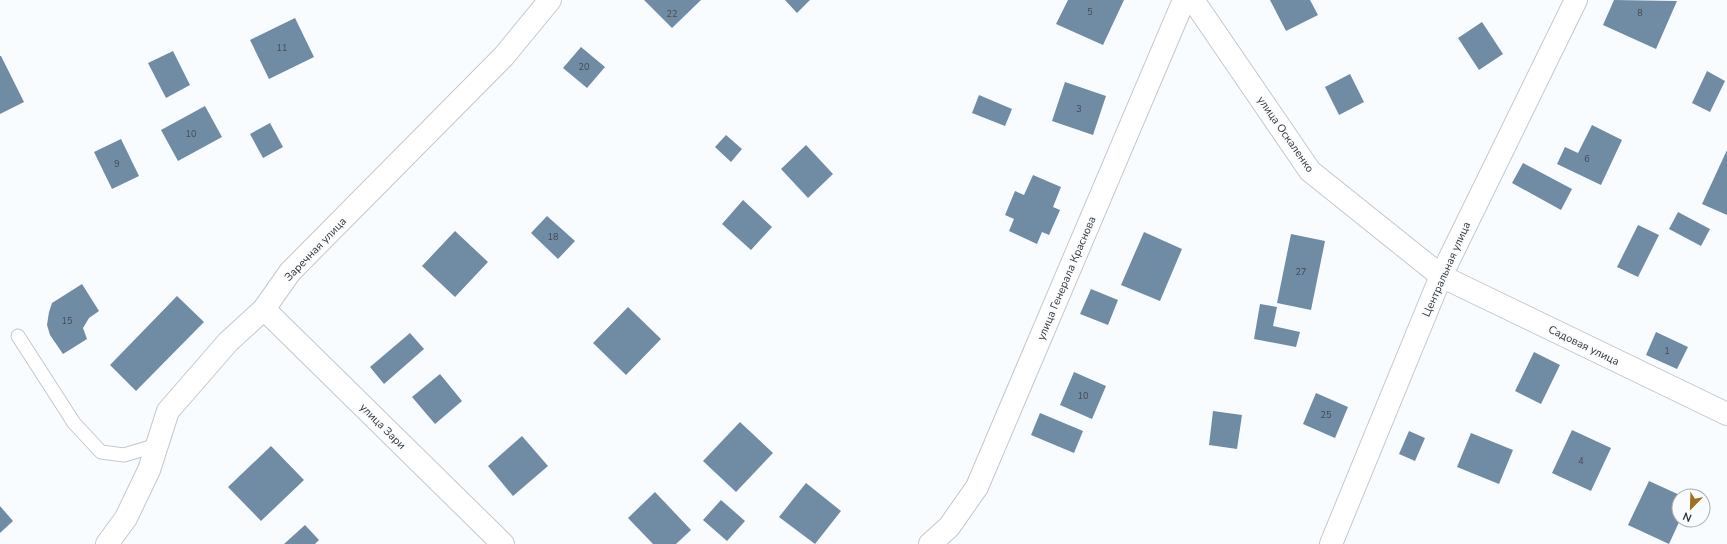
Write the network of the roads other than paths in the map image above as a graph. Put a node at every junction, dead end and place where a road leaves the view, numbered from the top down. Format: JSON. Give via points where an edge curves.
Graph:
{"nodes":[{"id":1,"x":550,"y":0,"type":"edge"},
{"id":2,"x":1184,"y":0,"type":"edge"},
{"id":3,"x":1193,"y":0,"type":"edge"},
{"id":4,"x":1576,"y":0,"type":"edge"},
{"id":5,"x":1441,"y":276,"type":"junction"},
{"id":6,"x":264,"y":309,"type":"junction"},
{"id":7,"x":18,"y":336,"type":"dead end"},
{"id":8,"x":1727,"y":414,"type":"edge"},
{"id":9,"x":157,"y":445,"type":"junction"},
{"id":10,"x":497,"y":542,"type":"edge"},
{"id":11,"x":107,"y":544,"type":"edge"},
{"id":12,"x":930,"y":544,"type":"edge"},
{"id":13,"x":1331,"y":544,"type":"edge"}],
"edges":[{"from":1,"to":6,"type":"street","name":"Заречная улица","via":[[504,56],[290,272]]},
{"from":2,"to":12,"type":"street","name":"улица Генерала Краснова","via":[[977,487],[949,528]]},
{"from":3,"to":5,"type":"street","name":"улица Оскаленко","via":[[1310,171]]},
{"from":4,"to":5,"type":"street","name":"Центральная улица"},
{"from":5,"to":8,"type":"street","name":"Садовая улица"},
{"from":5,"to":13,"type":"street","name":"Центральная улица"},
{"from":6,"to":9,"type":"street","name":"Заречная улица","via":[[228,342],[168,411]]},
{"from":6,"to":10,"type":"street","name":"улица Зари"},
{"from":7,"to":9,"type":"lane","via":[[74,423],[101,452],[124,455]]},
{"from":9,"to":11,"type":"street","name":"Заречная улица","via":[[149,470],[126,518]]}]}
